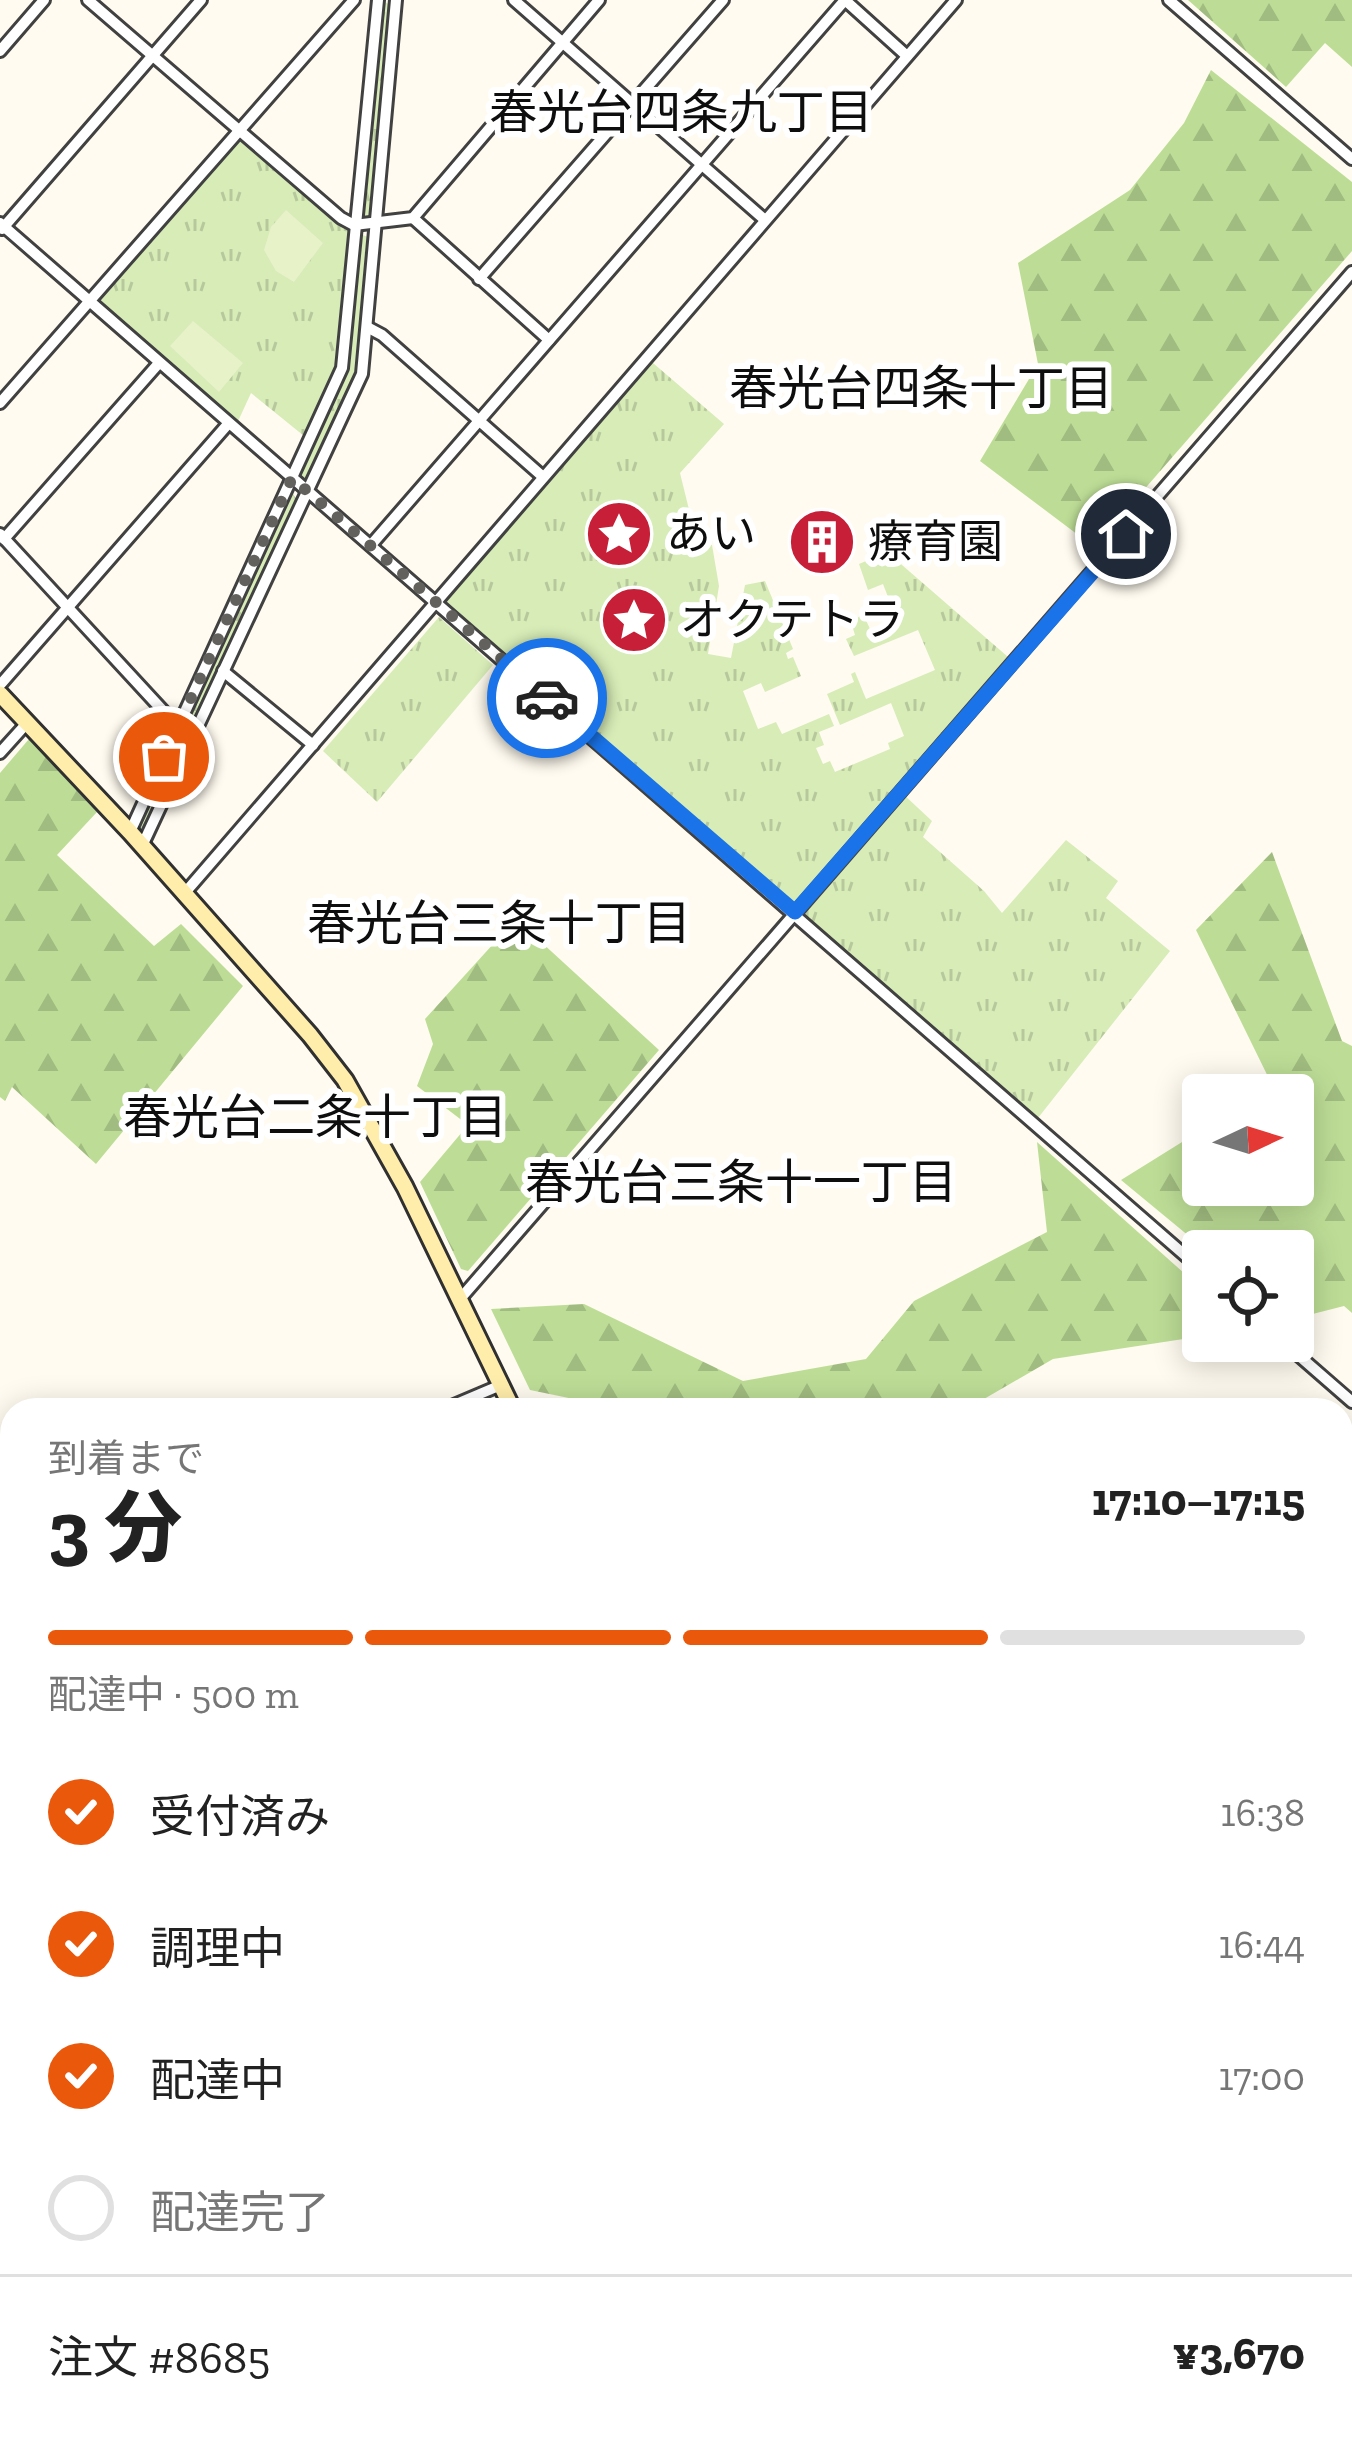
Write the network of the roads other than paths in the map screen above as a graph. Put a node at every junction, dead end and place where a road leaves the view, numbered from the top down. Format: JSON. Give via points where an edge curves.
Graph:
{"nodes":[{"id":1,"x":44,"y":0,"type":"edge"},
{"id":2,"x":88,"y":0,"type":"edge"},
{"id":3,"x":200,"y":0,"type":"edge"},
{"id":4,"x":354,"y":0,"type":"edge"},
{"id":5,"x":378,"y":0,"type":"edge"},
{"id":6,"x":396,"y":0,"type":"edge"},
{"id":7,"x":514,"y":0,"type":"edge"},
{"id":8,"x":599,"y":0,"type":"edge"},
{"id":9,"x":723,"y":0,"type":"edge"},
{"id":10,"x":845,"y":0,"type":"edge"},
{"id":11,"x":956,"y":0,"type":"edge"},
{"id":12,"x":1169,"y":0,"type":"edge"},
{"id":13,"x":562,"y":42,"type":"junction"},
{"id":14,"x":0,"y":51,"type":"edge"},
{"id":15,"x":152,"y":56,"type":"junction"},
{"id":16,"x":907,"y":56,"type":"junction"},
{"id":17,"x":633,"y":103,"type":"junction"},
{"id":18,"x":238,"y":129,"type":"junction"},
{"id":19,"x":1352,"y":159,"type":"edge"},
{"id":20,"x":702,"y":164,"type":"junction"},
{"id":21,"x":413,"y":218,"type":"junction"},
{"id":22,"x":765,"y":220,"type":"junction"},
{"id":23,"x":374,"y":224,"type":"junction"},
{"id":24,"x":354,"y":225,"type":"junction"},
{"id":25,"x":2,"y":227,"type":"edge"},
{"id":26,"x":1352,"y":272,"type":"edge"},
{"id":27,"x":479,"y":279,"type":"junction"},
{"id":28,"x":89,"y":300,"type":"junction"},
{"id":29,"x":367,"y":327,"type":"junction"},
{"id":30,"x":549,"y":340,"type":"junction"},
{"id":31,"x":159,"y":363,"type":"junction"},
{"id":32,"x":0,"y":403,"type":"edge"},
{"id":33,"x":477,"y":421,"type":"junction"},
{"id":34,"x":228,"y":424,"type":"junction"},
{"id":35,"x":542,"y":476,"type":"junction"},
{"id":36,"x":292,"y":478,"type":"junction"},
{"id":37,"x":306,"y":489,"type":"junction"},
{"id":38,"x":2,"y":537,"type":"edge"},
{"id":39,"x":370,"y":545,"type":"junction"},
{"id":40,"x":434,"y":601,"type":"junction"},
{"id":41,"x":68,"y":608,"type":"junction"},
{"id":42,"x":223,"y":671,"type":"junction"},
{"id":43,"x":0,"y":689,"type":"edge"},
{"id":44,"x":27,"y":723,"type":"junction"},
{"id":45,"x":178,"y":727,"type":"junction"},
{"id":46,"x":314,"y":745,"type":"junction"},
{"id":47,"x":0,"y":753,"type":"edge"},
{"id":48,"x":136,"y":839,"type":"junction"},
{"id":49,"x":183,"y":895,"type":"junction"},
{"id":50,"x":795,"y":912,"type":"junction"},
{"id":51,"x":1182,"y":1253,"type":"edge"},
{"id":52,"x":460,"y":1299,"type":"junction"},
{"id":53,"x":1306,"y":1362,"type":"edge"},
{"id":54,"x":502,"y":1385,"type":"junction"},
{"id":55,"x":471,"y":1398,"type":"edge"},
{"id":56,"x":508,"y":1398,"type":"edge"},
{"id":57,"x":1347,"y":1398,"type":"edge"}],
"edges":[{"from":1,"to":14,"type":"street"},
{"from":2,"to":15,"type":"street"},
{"from":3,"to":15,"type":"street"},
{"from":4,"to":18,"type":"street"},
{"from":5,"to":24,"type":"street"},
{"from":6,"to":23,"type":"street"},
{"from":7,"to":13,"type":"street"},
{"from":8,"to":13,"type":"street"},
{"from":9,"to":17,"type":"street"},
{"from":10,"to":16,"type":"street"},
{"from":10,"to":20,"type":"street"},
{"from":11,"to":16,"type":"street"},
{"from":12,"to":19,"type":"street"},
{"from":13,"to":17,"type":"street"},
{"from":13,"to":21,"type":"street"},
{"from":15,"to":18,"type":"street"},
{"from":15,"to":25,"type":"street"},
{"from":16,"to":22,"type":"street"},
{"from":17,"to":20,"type":"street"},
{"from":17,"to":27,"type":"street"},
{"from":18,"to":24,"type":"street"},
{"from":18,"to":28,"type":"street"},
{"from":20,"to":22,"type":"street"},
{"from":20,"to":30,"type":"street"},
{"from":21,"to":23,"type":"street"},
{"from":21,"to":27,"type":"street"},
{"from":22,"to":35,"type":"street"},
{"from":23,"to":24,"type":"street"},
{"from":23,"to":29,"type":"street"},
{"from":24,"to":36,"type":"street","via":[[342,368]]},
{"from":25,"to":28,"type":"street"},
{"from":26,"to":50,"type":"street"},
{"from":27,"to":30,"type":"street"},
{"from":28,"to":31,"type":"street"},
{"from":28,"to":32,"type":"street"},
{"from":29,"to":33,"type":"street"},
{"from":29,"to":37,"type":"street","via":[[362,374]]},
{"from":30,"to":33,"type":"street"},
{"from":31,"to":34,"type":"street"},
{"from":31,"to":38,"type":"street"},
{"from":33,"to":35,"type":"street"},
{"from":33,"to":39,"type":"street"},
{"from":34,"to":36,"type":"street"},
{"from":34,"to":41,"type":"street"},
{"from":35,"to":40,"type":"street"},
{"from":36,"to":37,"type":"street"},
{"from":36,"to":45,"type":"street"},
{"from":37,"to":39,"type":"street"},
{"from":37,"to":42,"type":"street"},
{"from":38,"to":41,"type":"street"},
{"from":39,"to":40,"type":"street"},
{"from":40,"to":46,"type":"street"},
{"from":40,"to":50,"type":"street"},
{"from":41,"to":43,"type":"street"},
{"from":41,"to":45,"type":"street"},
{"from":42,"to":46,"type":"street"},
{"from":42,"to":48,"type":"street"},
{"from":43,"to":44,"type":"street"},
{"from":44,"to":47,"type":"street"},
{"from":44,"to":48,"type":"street"},
{"from":45,"to":48,"type":"street"},
{"from":46,"to":49,"type":"street"},
{"from":48,"to":49,"type":"street"},
{"from":49,"to":52,"type":"street","via":[[345,1080]]},
{"from":50,"to":51,"type":"street"},
{"from":50,"to":52,"type":"street"},
{"from":52,"to":54,"type":"street"},
{"from":53,"to":57,"type":"street"},
{"from":54,"to":55,"type":"street"},
{"from":54,"to":56,"type":"street"}]}
